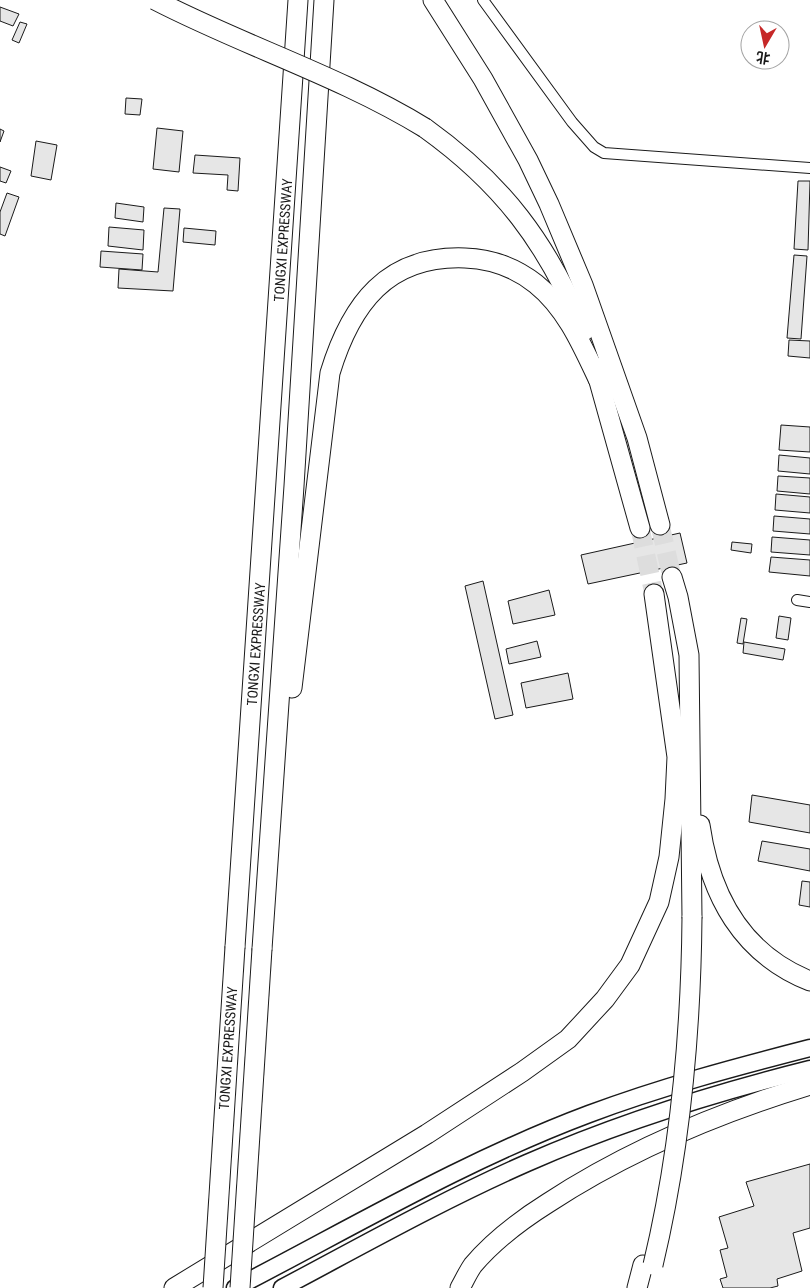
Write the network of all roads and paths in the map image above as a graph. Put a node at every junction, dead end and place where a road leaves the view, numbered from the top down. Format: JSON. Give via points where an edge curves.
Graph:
{"nodes":[{"id":1,"x":155,"y":0,"type":"edge"},
{"id":2,"x":181,"y":0,"type":"edge"},
{"id":3,"x":286,"y":0,"type":"edge"},
{"id":4,"x":298,"y":0,"type":"edge"},
{"id":5,"x":324,"y":0,"type":"edge"},
{"id":6,"x":433,"y":0,"type":"edge"},
{"id":7,"x":483,"y":0,"type":"edge"},
{"id":8,"x":428,"y":124,"type":"junction"},
{"id":9,"x":810,"y":168,"type":"edge"},
{"id":10,"x":278,"y":301,"type":"junction"},
{"id":11,"x":611,"y":364,"type":"junction"},
{"id":12,"x":598,"y":379,"type":"junction"},
{"id":13,"x":660,"y":525,"type":"tunnel mouth"},
{"id":14,"x":640,"y":528,"type":"tunnel mouth"},
{"id":15,"x":672,"y":577,"type":"tunnel mouth"},
{"id":16,"x":654,"y":594,"type":"tunnel mouth"},
{"id":17,"x":797,"y":600,"type":"dead end"},
{"id":18,"x":810,"y":602,"type":"edge"},
{"id":19,"x":684,"y":754,"type":"junction"},
{"id":20,"x":269,"y":843,"type":"junction"},
{"id":21,"x":810,"y":981,"type":"edge"},
{"id":22,"x":810,"y":1048,"type":"edge"},
{"id":23,"x":810,"y":1069,"type":"edge"},
{"id":24,"x":810,"y":1085,"type":"edge"},
{"id":25,"x":648,"y":1265,"type":"junction"},
{"id":26,"x":174,"y":1288,"type":"edge"},
{"id":27,"x":212,"y":1288,"type":"edge"},
{"id":28,"x":235,"y":1288,"type":"edge"},
{"id":29,"x":240,"y":1288,"type":"edge"},
{"id":30,"x":282,"y":1288,"type":"edge"},
{"id":31,"x":460,"y":1288,"type":"edge"},
{"id":32,"x":637,"y":1288,"type":"edge"},
{"id":33,"x":647,"y":1288,"type":"edge"}],
"edges":[{"from":1,"to":8,"type":"highway","bridge":true},
{"from":2,"to":8,"type":"highway","via":[[406,103]]},
{"from":3,"to":10,"type":"highway"},
{"from":4,"to":10,"type":"highway","name":"TONGXI EXPRESSWAY"},
{"from":5,"to":20,"type":"highway","name":"TONGXI EXPRESSWAY"},
{"from":6,"to":11,"type":"highway","via":[[484,79],[528,160],[583,285]]},
{"from":7,"to":9,"type":"street","via":[[572,122],[594,147],[604,153]]},
{"from":8,"to":11,"type":"highway","via":[[474,154],[521,201],[565,268]]},
{"from":8,"to":12,"type":"highway","via":[[520,215],[558,273],[573,304]]},
{"from":10,"to":27,"type":"highway","name":"TONGXI EXPRESSWAY","bridge":true},
{"from":11,"to":13,"type":"highway","via":[[637,438]]},
{"from":12,"to":14,"type":"highway"},
{"from":12,"to":20,"type":"highway","via":[[568,322],[552,301],[519,272],[498,263],[465,258],[428,260],[390,277],[360,306],[347,325],[330,373],[307,575]]},
{"from":15,"to":19,"type":"highway","via":[[689,655]]},
{"from":16,"to":19,"type":"highway"},
{"from":17,"to":18,"type":"street"},
{"from":19,"to":21,"type":"highway","via":[[711,876],[725,908],[746,937],[772,960]]},
{"from":19,"to":25,"type":"highway","bridge":true,"via":[[688,1040],[670,1177]]},
{"from":19,"to":26,"type":"highway","via":[[659,902],[630,965],[605,999],[568,1039],[427,1134]]},
{"from":20,"to":29,"type":"highway","name":"TONGXI EXPRESSWAY","bridge":true},
{"from":22,"to":28,"type":"main road","via":[[737,1066],[572,1121],[460,1172]]},
{"from":23,"to":30,"type":"main road","via":[[742,1086],[599,1134],[528,1162]]},
{"from":24,"to":31,"type":"highway","via":[[732,1110],[580,1182],[494,1243],[472,1266]]},
{"from":25,"to":32,"type":"highway"},
{"from":25,"to":33,"type":"highway"}]}
